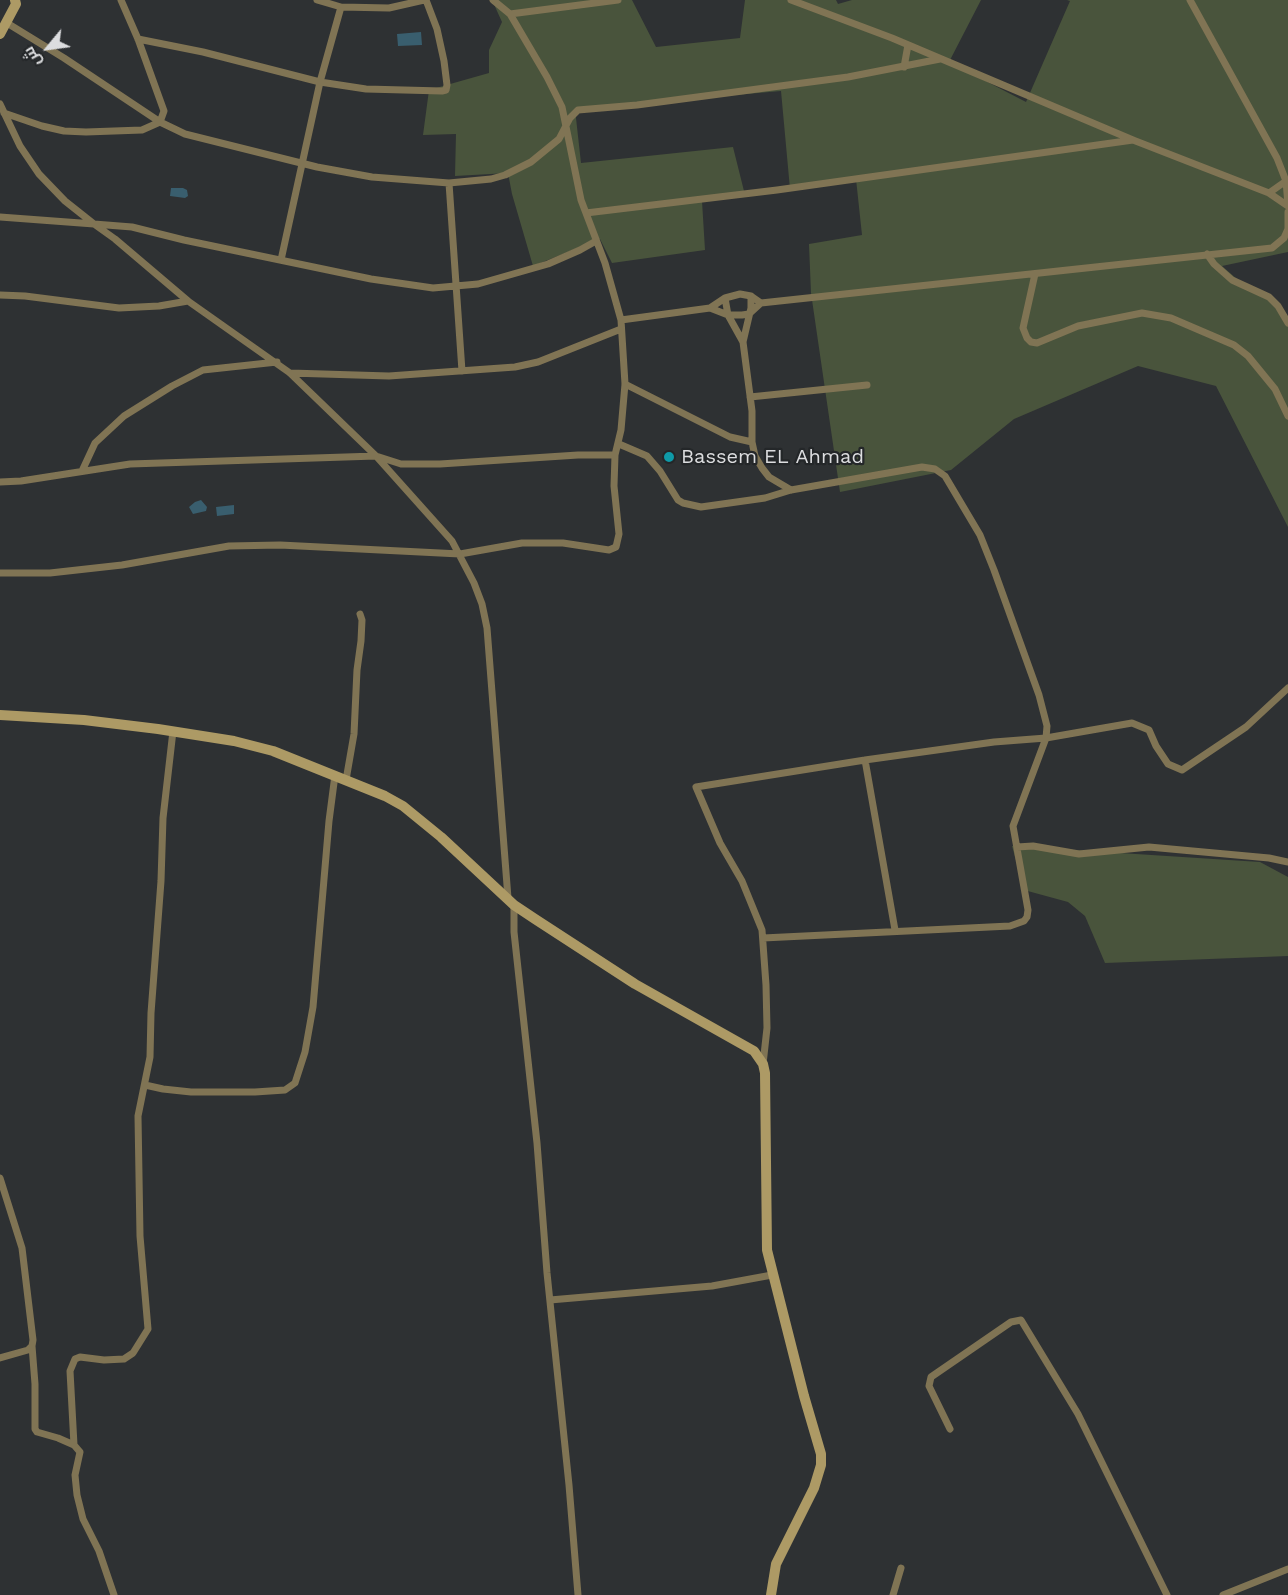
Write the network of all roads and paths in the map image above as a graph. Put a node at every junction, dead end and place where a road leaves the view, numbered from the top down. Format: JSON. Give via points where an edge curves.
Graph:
{"nodes":[{"id":1,"x":121,"y":0,"type":"edge"},
{"id":2,"x":318,"y":0,"type":"edge"},
{"id":3,"x":425,"y":0,"type":"edge"},
{"id":4,"x":493,"y":0,"type":"edge"},
{"id":5,"x":618,"y":0,"type":"edge"},
{"id":6,"x":790,"y":0,"type":"edge"},
{"id":7,"x":1190,"y":0,"type":"edge"},
{"id":8,"x":17,"y":2,"type":"edge"},
{"id":9,"x":342,"y":6,"type":"junction"},
{"id":10,"x":510,"y":14,"type":"junction"},
{"id":11,"x":7,"y":23,"type":"junction"},
{"id":12,"x":0,"y":34,"type":"edge"},
{"id":13,"x":138,"y":39,"type":"junction"},
{"id":14,"x":908,"y":45,"type":"junction"},
{"id":15,"x":940,"y":59,"type":"junction"},
{"id":16,"x":904,"y":67,"type":"junction"},
{"id":17,"x":320,"y":82,"type":"junction"},
{"id":18,"x":0,"y":104,"type":"edge"},
{"id":19,"x":4,"y":112,"type":"junction"},
{"id":20,"x":160,"y":122,"type":"junction"},
{"id":21,"x":566,"y":128,"type":"junction"},
{"id":22,"x":1133,"y":140,"type":"junction"},
{"id":23,"x":302,"y":163,"type":"junction"},
{"id":24,"x":1286,"y":181,"type":"junction"},
{"id":25,"x":449,"y":183,"type":"junction"},
{"id":26,"x":1269,"y":193,"type":"junction"},
{"id":27,"x":1288,"y":206,"type":"edge"},
{"id":28,"x":1288,"y":212,"type":"edge"},
{"id":29,"x":586,"y":213,"type":"junction"},
{"id":30,"x":0,"y":217,"type":"edge"},
{"id":31,"x":94,"y":224,"type":"junction"},
{"id":32,"x":1288,"y":229,"type":"edge"},
{"id":33,"x":596,"y":241,"type":"junction"},
{"id":34,"x":1208,"y":254,"type":"junction"},
{"id":35,"x":281,"y":260,"type":"junction"},
{"id":36,"x":1035,"y":274,"type":"junction"},
{"id":37,"x":455,"y":286,"type":"junction"},
{"id":38,"x":0,"y":295,"type":"edge"},
{"id":39,"x":751,"y":296,"type":"junction"},
{"id":40,"x":725,"y":298,"type":"junction"},
{"id":41,"x":188,"y":301,"type":"junction"},
{"id":42,"x":762,"y":303,"type":"junction"},
{"id":43,"x":710,"y":308,"type":"junction"},
{"id":44,"x":749,"y":314,"type":"junction"},
{"id":45,"x":728,"y":315,"type":"junction"},
{"id":46,"x":621,"y":320,"type":"junction"},
{"id":47,"x":1288,"y":323,"type":"edge"},
{"id":48,"x":621,"y":329,"type":"junction"},
{"id":49,"x":743,"y":342,"type":"junction"},
{"id":50,"x":277,"y":362,"type":"junction"},
{"id":51,"x":462,"y":371,"type":"junction"},
{"id":52,"x":290,"y":373,"type":"junction"},
{"id":53,"x":625,"y":384,"type":"junction"},
{"id":54,"x":867,"y":385,"type":"dead end"},
{"id":55,"x":750,"y":397,"type":"junction"},
{"id":56,"x":1288,"y":416,"type":"edge"},
{"id":57,"x":752,"y":442,"type":"junction"},
{"id":58,"x":619,"y":444,"type":"junction"},
{"id":59,"x":615,"y":455,"type":"junction"},
{"id":60,"x":376,"y":456,"type":"junction"},
{"id":61,"x":82,"y":471,"type":"junction"},
{"id":62,"x":0,"y":482,"type":"edge"},
{"id":63,"x":790,"y":490,"type":"junction"},
{"id":64,"x":460,"y":554,"type":"junction"},
{"id":65,"x":0,"y":573,"type":"edge"},
{"id":66,"x":360,"y":614,"type":"dead end"},
{"id":67,"x":1288,"y":688,"type":"edge"},
{"id":68,"x":0,"y":715,"type":"edge"},
{"id":69,"x":173,"y":731,"type":"junction"},
{"id":70,"x":1046,"y":738,"type":"junction"},
{"id":71,"x":865,"y":760,"type":"junction"},
{"id":72,"x":335,"y":775,"type":"junction"},
{"id":73,"x":346,"y":780,"type":"junction"},
{"id":74,"x":1017,"y":847,"type":"junction"},
{"id":75,"x":1288,"y":862,"type":"edge"},
{"id":76,"x":511,"y":902,"type":"junction"},
{"id":77,"x":895,"y":930,"type":"junction"},
{"id":78,"x":763,"y":938,"type":"junction"},
{"id":79,"x":763,"y":1064,"type":"junction"},
{"id":80,"x":145,"y":1084,"type":"junction"},
{"id":81,"x":0,"y":1178,"type":"edge"},
{"id":82,"x":772,"y":1275,"type":"junction"},
{"id":83,"x":550,"y":1300,"type":"junction"},
{"id":84,"x":32,"y":1346,"type":"junction"},
{"id":85,"x":0,"y":1358,"type":"edge"},
{"id":86,"x":950,"y":1430,"type":"dead end"},
{"id":87,"x":74,"y":1445,"type":"junction"},
{"id":88,"x":901,"y":1568,"type":"dead end"},
{"id":89,"x":1288,"y":1569,"type":"edge"},
{"id":90,"x":114,"y":1595,"type":"edge"},
{"id":91,"x":578,"y":1595,"type":"edge"},
{"id":92,"x":771,"y":1595,"type":"edge"},
{"id":93,"x":893,"y":1595,"type":"edge"},
{"id":94,"x":1167,"y":1595,"type":"edge"},
{"id":95,"x":1223,"y":1595,"type":"edge"}],
"edges":[{"from":1,"to":13,"type":"street"},
{"from":2,"to":9,"type":"street"},
{"from":3,"to":9,"type":"street","via":[[389,8]]},
{"from":3,"to":17,"type":"street","via":[[437,29],[447,90],[366,89]]},
{"from":4,"to":10,"type":"street"},
{"from":5,"to":10,"type":"street"},
{"from":6,"to":14,"type":"street"},
{"from":7,"to":24,"type":"street"},
{"from":8,"to":11,"type":"street"},
{"from":9,"to":17,"type":"street"},
{"from":10,"to":21,"type":"street","via":[[562,106]]},
{"from":11,"to":12,"type":"street"},
{"from":11,"to":20,"type":"street"},
{"from":13,"to":17,"type":"street"},
{"from":13,"to":20,"type":"street","via":[[164,111]]},
{"from":14,"to":15,"type":"street"},
{"from":14,"to":16,"type":"street"},
{"from":15,"to":16,"type":"street"},
{"from":15,"to":22,"type":"street"},
{"from":16,"to":21,"type":"street","via":[[648,104],[578,110]]},
{"from":17,"to":23,"type":"street"},
{"from":18,"to":19,"type":"street"},
{"from":19,"to":20,"type":"street","via":[[64,131],[135,131]]},
{"from":19,"to":31,"type":"street","via":[[39,174]]},
{"from":20,"to":23,"type":"street","via":[[185,134]]},
{"from":21,"to":25,"type":"street","via":[[559,139],[531,162],[506,175]]},
{"from":21,"to":29,"type":"street"},
{"from":22,"to":26,"type":"street"},
{"from":22,"to":29,"type":"street"},
{"from":23,"to":25,"type":"street","via":[[372,177]]},
{"from":23,"to":35,"type":"street"},
{"from":24,"to":26,"type":"street"},
{"from":24,"to":27,"type":"street"},
{"from":25,"to":37,"type":"street"},
{"from":26,"to":27,"type":"street"},
{"from":28,"to":32,"type":"street"},
{"from":29,"to":33,"type":"street"},
{"from":30,"to":31,"type":"street"},
{"from":31,"to":35,"type":"street","via":[[132,227]]},
{"from":31,"to":41,"type":"street"},
{"from":32,"to":34,"type":"street","via":[[1272,248]]},
{"from":33,"to":37,"type":"street","via":[[548,264],[478,284]]},
{"from":33,"to":46,"type":"street"},
{"from":34,"to":36,"type":"street"},
{"from":34,"to":47,"type":"street","via":[[1232,280],[1269,297]]},
{"from":35,"to":37,"type":"street","via":[[371,279],[433,288]]},
{"from":36,"to":42,"type":"street"},
{"from":36,"to":56,"type":"street","via":[[1023,328],[1031,342],[1037,344],[1078,326],[1142,313],[1172,318],[1234,345],[1248,356],[1275,389]]},
{"from":37,"to":51,"type":"street"},
{"from":38,"to":41,"type":"street","via":[[119,308]]},
{"from":39,"to":40,"type":"street"},
{"from":39,"to":42,"type":"street"},
{"from":39,"to":44,"type":"street"},
{"from":40,"to":43,"type":"street"},
{"from":40,"to":45,"type":"street"},
{"from":41,"to":50,"type":"street"},
{"from":42,"to":44,"type":"street"},
{"from":43,"to":45,"type":"street"},
{"from":43,"to":46,"type":"street"},
{"from":44,"to":45,"type":"street"},
{"from":44,"to":49,"type":"street"},
{"from":45,"to":49,"type":"street"},
{"from":46,"to":48,"type":"street"},
{"from":48,"to":51,"type":"street","via":[[538,362]]},
{"from":48,"to":53,"type":"street"},
{"from":49,"to":55,"type":"street"},
{"from":50,"to":52,"type":"street"},
{"from":50,"to":61,"type":"street","via":[[203,370],[172,386],[124,416],[95,443]]},
{"from":51,"to":52,"type":"street","via":[[389,376]]},
{"from":52,"to":60,"type":"street"},
{"from":53,"to":57,"type":"street","via":[[730,437]]},
{"from":53,"to":58,"type":"street"},
{"from":54,"to":55,"type":"street"},
{"from":55,"to":57,"type":"street"},
{"from":57,"to":63,"type":"street","via":[[755,456],[769,477]]},
{"from":58,"to":59,"type":"street"},
{"from":58,"to":63,"type":"street","via":[[647,456],[678,500],[688,505],[752,501]]},
{"from":59,"to":60,"type":"street","via":[[440,464],[401,464]]},
{"from":59,"to":64,"type":"street","via":[[619,534],[616,547],[609,550],[563,543],[522,543]]},
{"from":60,"to":61,"type":"street","via":[[130,464]]},
{"from":60,"to":64,"type":"street"},
{"from":61,"to":62,"type":"street"},
{"from":63,"to":70,"type":"street","via":[[922,467],[945,476],[980,535],[994,570],[1039,695]]},
{"from":64,"to":65,"type":"street","via":[[229,546],[122,565],[50,573]]},
{"from":64,"to":76,"type":"street","via":[[482,603],[487,628]]},
{"from":66,"to":73,"type":"street","via":[[362,640]]},
{"from":67,"to":70,"type":"street","via":[[1246,727],[1182,770],[1168,764],[1149,730],[1132,723]]},
{"from":68,"to":69,"type":"street"},
{"from":69,"to":72,"type":"street","via":[[264,749]]},
{"from":69,"to":80,"type":"street","via":[[163,818],[150,1057]]},
{"from":70,"to":71,"type":"street"},
{"from":70,"to":74,"type":"street","via":[[1013,826]]},
{"from":71,"to":77,"type":"street"},
{"from":71,"to":78,"type":"street","via":[[696,788],[746,890]]},
{"from":72,"to":73,"type":"street"},
{"from":72,"to":80,"type":"street","via":[[312,1007],[295,1083],[285,1090],[255,1092],[191,1092]]},
{"from":73,"to":76,"type":"street","via":[[403,806]]},
{"from":74,"to":75,"type":"street","via":[[1079,854],[1149,847]]},
{"from":74,"to":77,"type":"street","via":[[1028,910],[1024,921],[1010,926]]},
{"from":76,"to":79,"type":"street","via":[[635,984],[754,1051]]},
{"from":76,"to":83,"type":"street"},
{"from":77,"to":78,"type":"street"},
{"from":78,"to":79,"type":"street","via":[[767,1028]]},
{"from":79,"to":82,"type":"street","via":[[767,1240]]},
{"from":80,"to":87,"type":"street","via":[[138,1116],[140,1236],[148,1329],[133,1353],[124,1359],[75,1359],[70,1371]]},
{"from":81,"to":84,"type":"street","via":[[22,1248]]},
{"from":82,"to":83,"type":"street","via":[[712,1286]]},
{"from":82,"to":92,"type":"street","via":[[821,1465],[814,1488],[776,1564]]},
{"from":83,"to":91,"type":"street"},
{"from":84,"to":85,"type":"street"},
{"from":84,"to":87,"type":"street","via":[[36,1431]]},
{"from":86,"to":94,"type":"street","via":[[929,1386],[931,1377],[1011,1322],[1021,1320],[1078,1414]]},
{"from":87,"to":90,"type":"street","via":[[80,1452],[75,1475],[83,1519]]},
{"from":88,"to":93,"type":"street"},
{"from":89,"to":95,"type":"street"}]}
